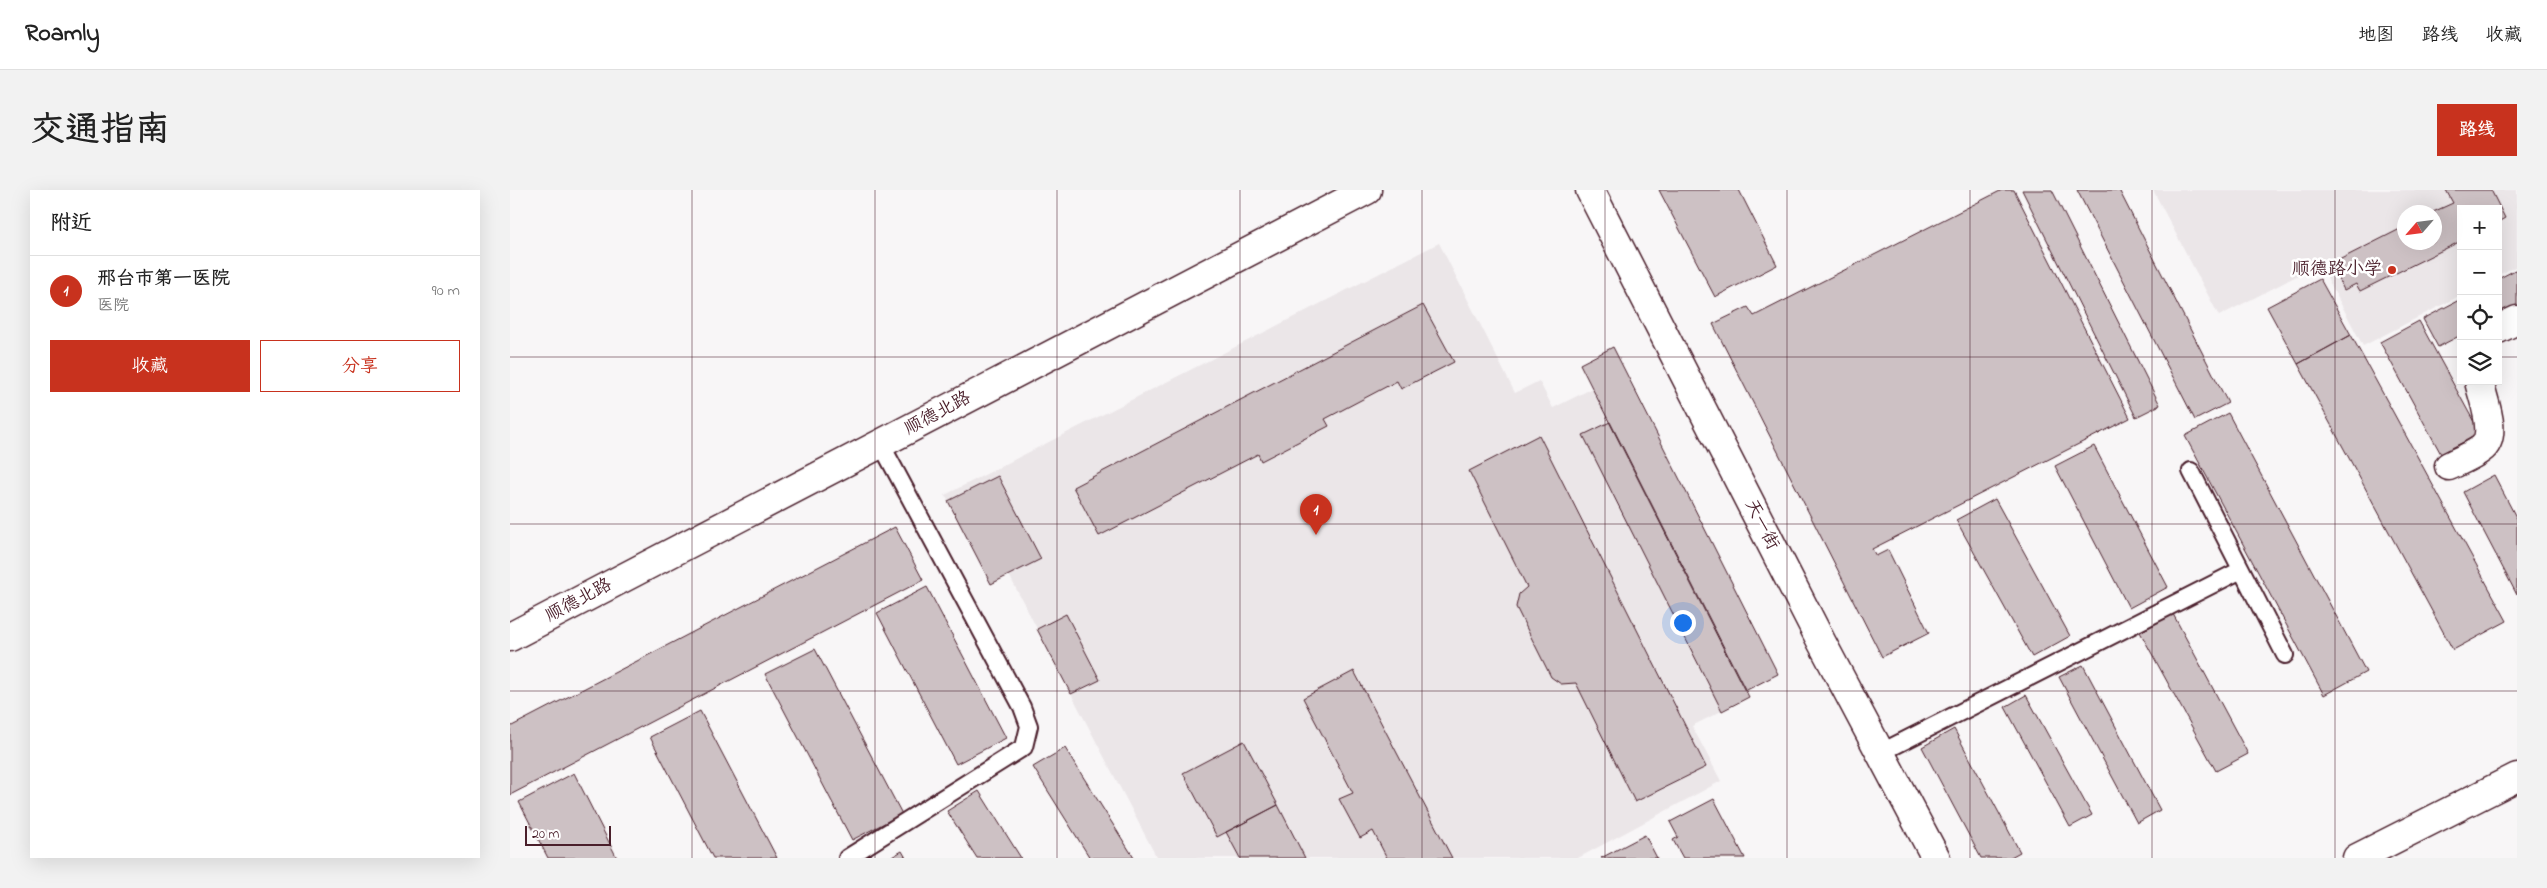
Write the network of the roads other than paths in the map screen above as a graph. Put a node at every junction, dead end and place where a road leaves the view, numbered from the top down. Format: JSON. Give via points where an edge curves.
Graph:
{"nodes":[{"id":1,"x":1367,"y":190,"type":"edge"},
{"id":2,"x":1590,"y":190,"type":"edge"},
{"id":3,"x":2517,"y":320,"type":"edge"},
{"id":4,"x":2502,"y":327,"type":"edge"},
{"id":5,"x":2480,"y":385,"type":"edge"},
{"id":6,"x":881,"y":444,"type":"junction"},
{"id":7,"x":2449,"y":466,"type":"dead end"},
{"id":8,"x":2191,"y":471,"type":"dead end"},
{"id":9,"x":2241,"y":570,"type":"junction"},
{"id":10,"x":510,"y":637,"type":"edge"},
{"id":11,"x":2285,"y":655,"type":"dead end"},
{"id":12,"x":1880,"y":753,"type":"junction"},
{"id":13,"x":2517,"y":777,"type":"edge"},
{"id":14,"x":847,"y":858,"type":"edge"},
{"id":15,"x":1936,"y":858,"type":"edge"},
{"id":16,"x":2357,"y":858,"type":"edge"}],
"edges":[{"from":1,"to":6,"type":"street","name":"顺德北路"},
{"from":2,"to":12,"type":"street","name":"天一街"},
{"from":3,"to":4,"type":"street"},
{"from":5,"to":7,"type":"street","via":[[2489,426],[2488,442]]},
{"from":6,"to":10,"type":"street","name":"顺德北路"},
{"from":6,"to":14,"type":"lane","via":[[1022,707],[1029,726],[1024,747]]},
{"from":8,"to":9,"type":"lane"},
{"from":9,"to":11,"type":"lane"},
{"from":9,"to":12,"type":"lane"},
{"from":12,"to":15,"type":"street","name":"天一街"},
{"from":13,"to":16,"type":"street"}]}
